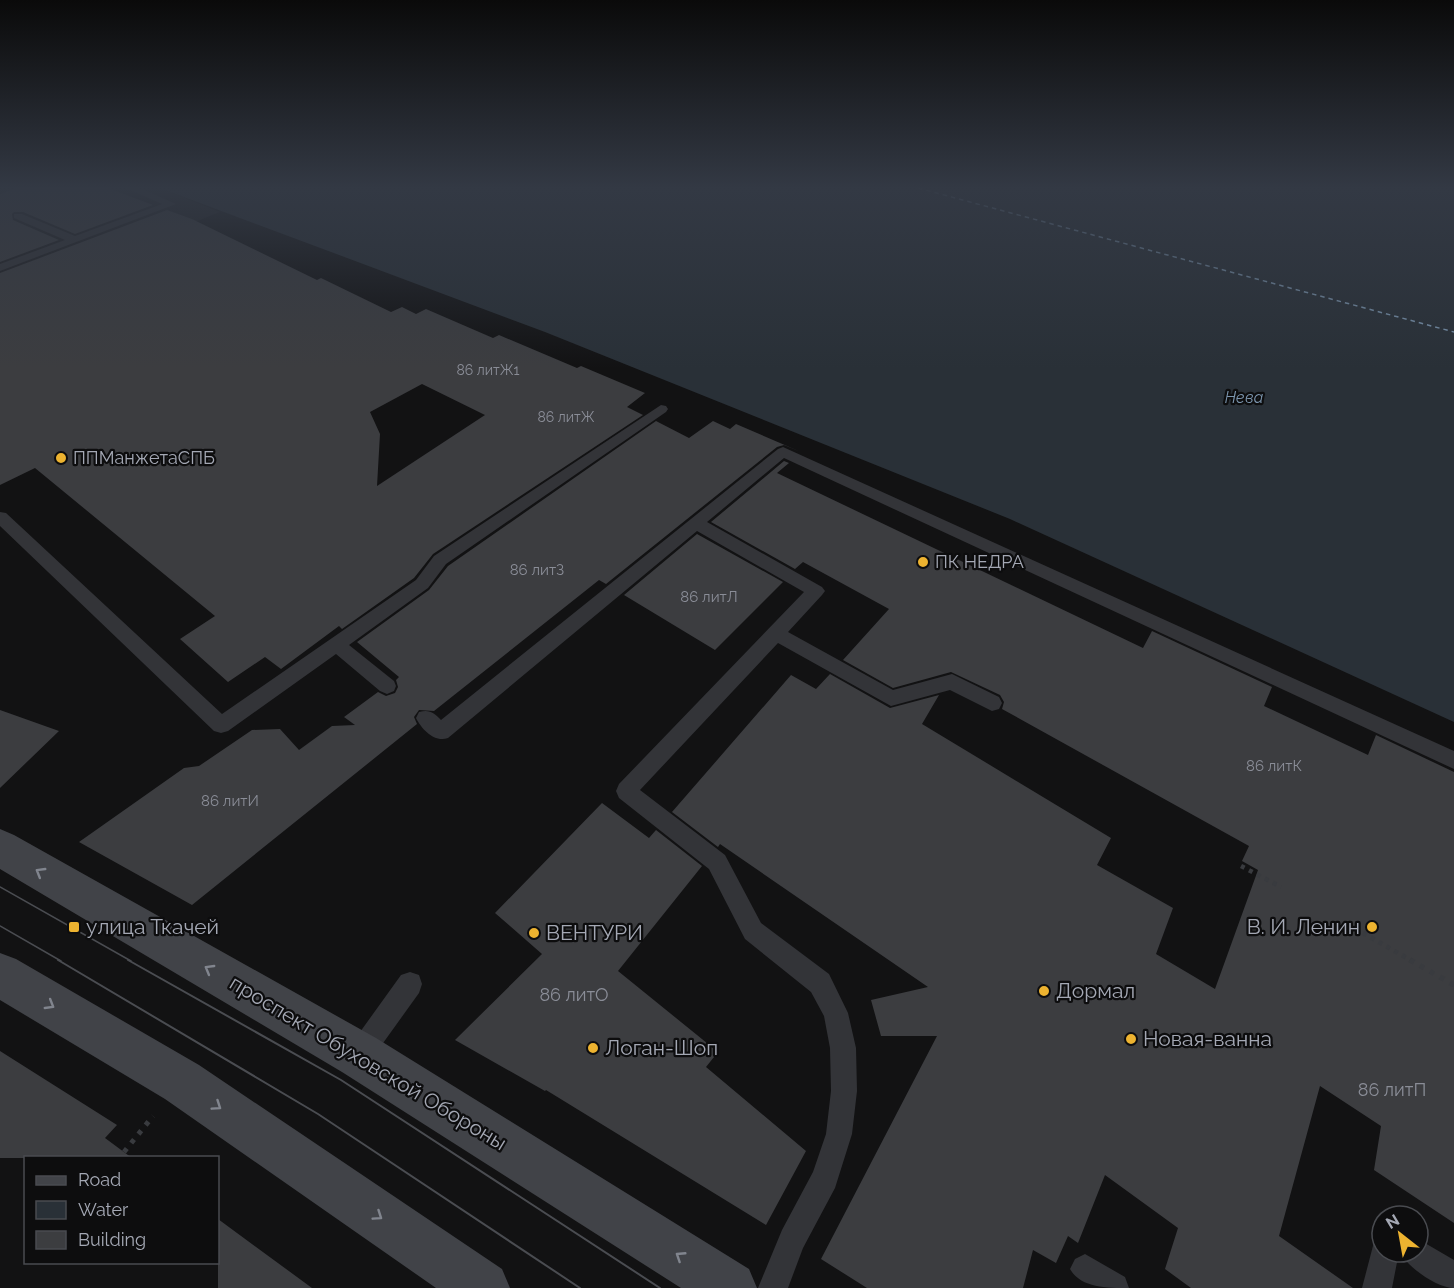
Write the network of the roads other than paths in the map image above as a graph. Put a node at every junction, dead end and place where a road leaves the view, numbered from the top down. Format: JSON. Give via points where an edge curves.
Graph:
{"nodes":[{"id":1,"x":53,"y":248,"type":"edge"},
{"id":2,"x":0,"y":268,"type":"edge"},
{"id":3,"x":661,"y":409,"type":"dead end"},
{"id":4,"x":0,"y":517,"type":"edge"},
{"id":5,"x":696,"y":523,"type":"junction"},
{"id":6,"x":776,"y":633,"type":"junction"},
{"id":7,"x":337,"y":645,"type":"junction"},
{"id":8,"x":387,"y":686,"type":"dead end"},
{"id":9,"x":992,"y":703,"type":"dead end"},
{"id":10,"x":426,"y":718,"type":"dead end"},
{"id":11,"x":1454,"y":760,"type":"edge"},
{"id":12,"x":0,"y":848,"type":"edge"},
{"id":13,"x":0,"y":975,"type":"edge"},
{"id":14,"x":410,"y":984,"type":"dead end"},
{"id":15,"x":359,"y":1054,"type":"junction"},
{"id":16,"x":1430,"y":1262,"type":"edge"},
{"id":17,"x":1382,"y":1264,"type":"edge"},
{"id":18,"x":1085,"y":1269,"type":"dead end"},
{"id":19,"x":1454,"y":1277,"type":"edge"},
{"id":20,"x":483,"y":1288,"type":"edge"},
{"id":21,"x":730,"y":1288,"type":"edge"},
{"id":22,"x":772,"y":1288,"type":"edge"},
{"id":23,"x":1114,"y":1288,"type":"edge"},
{"id":24,"x":1377,"y":1288,"type":"edge"}],
"edges":[{"from":1,"to":2,"type":"lane"},
{"from":3,"to":7,"type":"lane","via":[[440,560],[422,584]]},
{"from":4,"to":7,"type":"lane","via":[[221,725]]},
{"from":5,"to":6,"type":"lane","via":[[816,591]]},
{"from":5,"to":10,"type":"lane","via":[[441,732]]},
{"from":5,"to":11,"type":"lane","via":[[783,452]]},
{"from":6,"to":9,"type":"lane","via":[[891,698],[952,682]]},
{"from":6,"to":22,"type":"lane","via":[[626,791],[717,861],[753,931],[820,983],[836,1013],[843,1048],[839,1134],[825,1178]]},
{"from":7,"to":8,"type":"lane"},
{"from":15,"to":12,"type":"main road","name":"проспект Обуховской Обороны","one_way":true},
{"from":13,"to":20,"type":"main road","one_way":true,"via":[[182,1082]]},
{"from":14,"to":15,"type":"lane"},
{"from":21,"to":15,"type":"main road","name":"проспект Обуховской Обороны","one_way":true},
{"from":16,"to":19,"type":"lane"},
{"from":17,"to":24,"type":"lane"},
{"from":18,"to":23,"type":"lane"}]}
